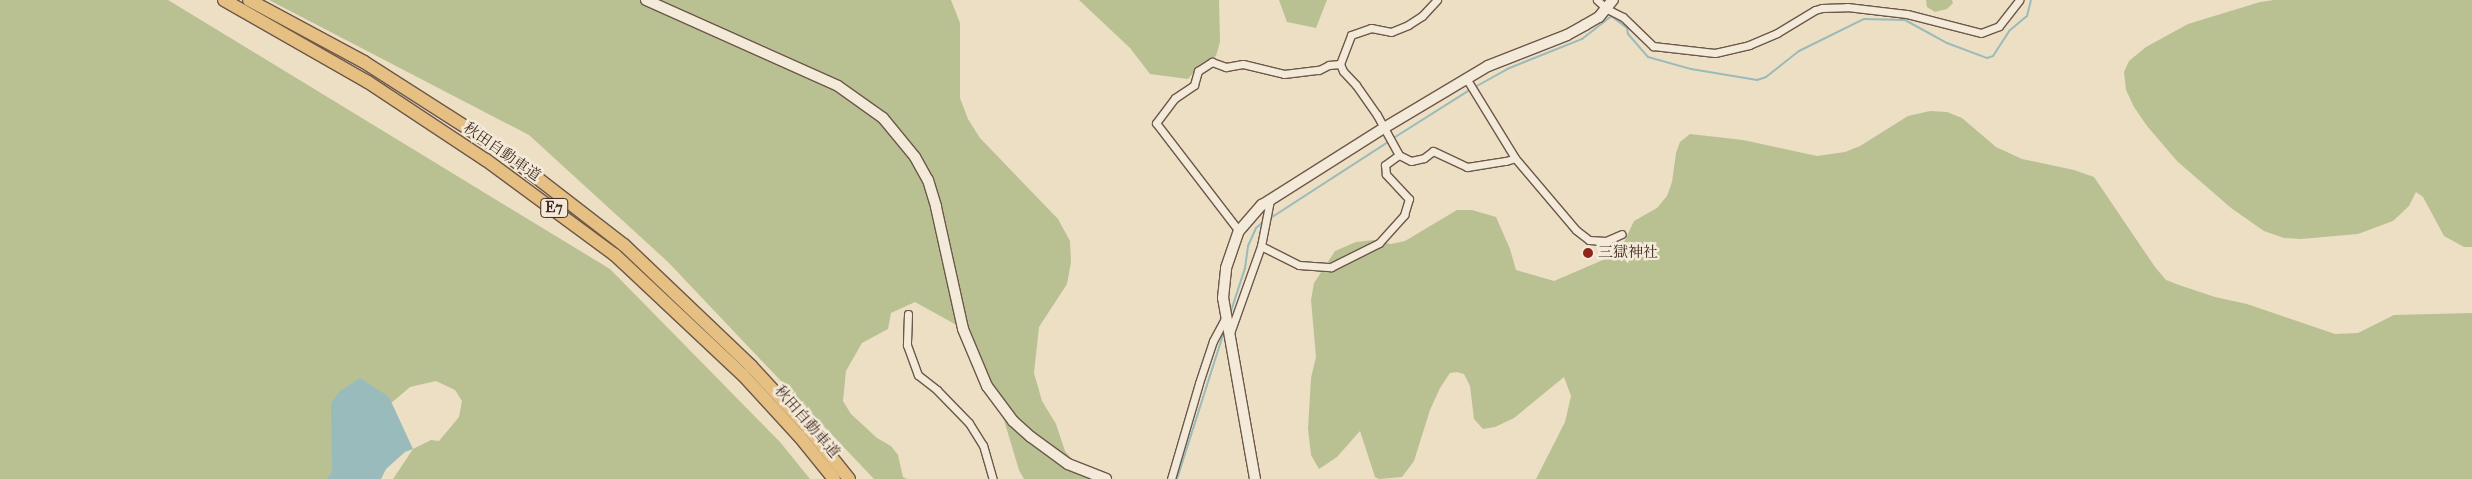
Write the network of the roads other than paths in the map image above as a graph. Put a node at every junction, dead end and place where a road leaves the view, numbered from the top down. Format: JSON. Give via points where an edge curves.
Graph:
{"nodes":[{"id":1,"x":224,"y":0,"type":"edge"},
{"id":2,"x":249,"y":0,"type":"edge"},
{"id":3,"x":646,"y":0,"type":"edge"},
{"id":4,"x":1437,"y":0,"type":"edge"},
{"id":5,"x":1597,"y":0,"type":"edge"},
{"id":6,"x":2019,"y":0,"type":"edge"},
{"id":7,"x":1610,"y":5,"type":"edge"},
{"id":8,"x":1340,"y":64,"type":"junction"},
{"id":9,"x":1466,"y":78,"type":"junction"},
{"id":10,"x":1386,"y":131,"type":"junction"},
{"id":11,"x":1399,"y":154,"type":"junction"},
{"id":12,"x":1516,"y":158,"type":"junction"},
{"id":13,"x":1270,"y":200,"type":"junction"},
{"id":14,"x":1239,"y":231,"type":"junction"},
{"id":15,"x":1622,"y":234,"type":"dead end"},
{"id":16,"x":1261,"y":246,"type":"junction"},
{"id":17,"x":908,"y":314,"type":"dead end"},
{"id":18,"x":1225,"y":318,"type":"junction"},
{"id":19,"x":1229,"y":335,"type":"junction"},
{"id":20,"x":834,"y":479,"type":"edge"},
{"id":21,"x":850,"y":479,"type":"edge"},
{"id":22,"x":992,"y":479,"type":"edge"},
{"id":23,"x":1106,"y":479,"type":"edge"},
{"id":24,"x":1171,"y":479,"type":"edge"},
{"id":25,"x":1255,"y":479,"type":"edge"}],
"edges":[{"from":1,"to":20,"type":"highway","name":"秋田自動車道","number":"E7","via":[[368,82],[486,160],[615,254],[743,375]]},
{"from":2,"to":21,"type":"highway","name":"秋田自動車道","number":"E7","via":[[364,62],[496,147],[624,245],[751,366]]},
{"from":3,"to":23,"type":"street","via":[[838,86],[883,118],[915,157],[928,180],[963,329],[987,386],[1012,421],[1031,437],[1068,464]]},
{"from":4,"to":8,"type":"street","via":[[1422,16],[1391,32],[1371,28],[1351,35]]},
{"from":5,"to":7,"type":"street"},
{"from":6,"to":7,"type":"street","via":[[1999,26],[1980,33],[1907,14],[1847,7],[1822,8],[1749,45],[1714,53],[1652,46]]},
{"from":7,"to":9,"type":"street","via":[[1599,17],[1568,35],[1488,66]]},
{"from":8,"to":10,"type":"street"},
{"from":8,"to":14,"type":"street","via":[[1284,74],[1243,64],[1226,67],[1212,62],[1198,71],[1194,85],[1175,98],[1156,123]]},
{"from":9,"to":10,"type":"street"},
{"from":9,"to":12,"type":"street"},
{"from":10,"to":11,"type":"street"},
{"from":10,"to":13,"type":"street"},
{"from":11,"to":12,"type":"street","via":[[1411,161],[1424,158],[1433,151],[1467,167]]},
{"from":11,"to":16,"type":"street","via":[[1385,165],[1386,174],[1409,199],[1404,215],[1379,243],[1331,267],[1299,265]]},
{"from":12,"to":15,"type":"street","via":[[1576,230],[1589,240],[1606,241]]},
{"from":13,"to":14,"type":"street"},
{"from":13,"to":16,"type":"street"},
{"from":14,"to":18,"type":"street","via":[[1223,283]]},
{"from":16,"to":19,"type":"street"},
{"from":17,"to":22,"type":"street","via":[[907,345],[918,375],[969,423],[983,445]]},
{"from":18,"to":19,"type":"street"},
{"from":18,"to":24,"type":"street","via":[[1210,350]]},
{"from":19,"to":25,"type":"street"}]}
